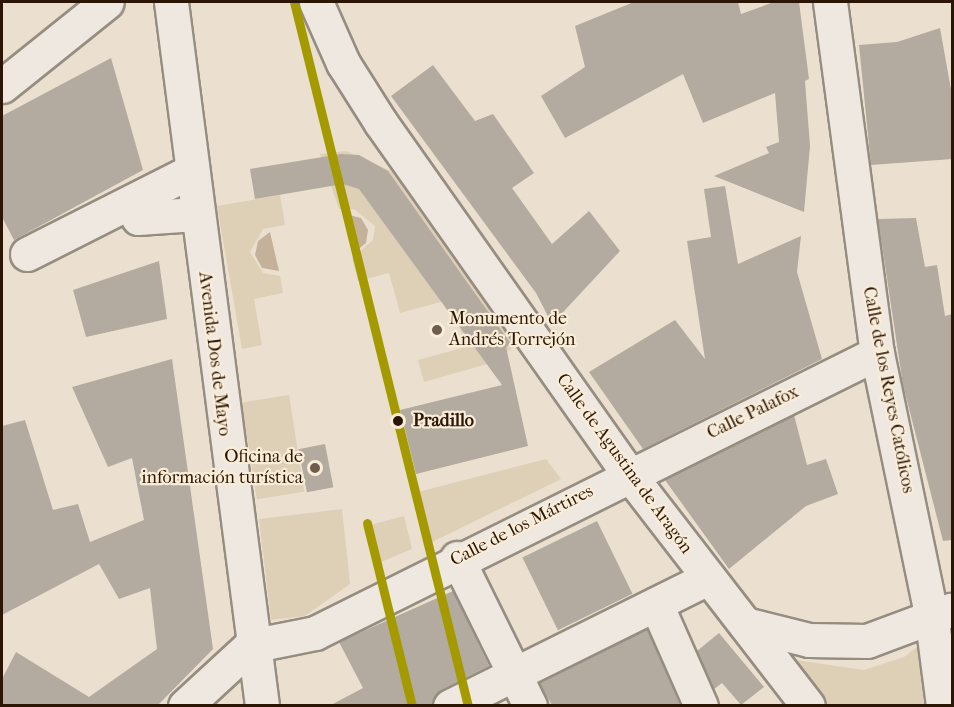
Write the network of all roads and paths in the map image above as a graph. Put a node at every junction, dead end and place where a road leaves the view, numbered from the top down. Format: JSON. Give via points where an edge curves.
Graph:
{"nodes":[{"id":1,"x":107,"y":2,"type":"edge"},
{"id":2,"x":171,"y":2,"type":"edge"},
{"id":3,"x":316,"y":2,"type":"edge"},
{"id":4,"x":830,"y":2,"type":"edge"},
{"id":5,"x":2,"y":86,"type":"edge"},
{"id":6,"x":191,"y":171,"type":"junction"},
{"id":7,"x":196,"y":214,"type":"junction"},
{"id":8,"x":138,"y":218,"type":"dead end"},
{"id":9,"x":29,"y":263,"type":"dead end"},
{"id":10,"x":877,"y":353,"type":"junction"},
{"id":11,"x":628,"y":473,"type":"junction"},
{"id":12,"x":458,"y":558,"type":"junction"},
{"id":13,"x":708,"y":578,"type":"junction"},
{"id":14,"x":656,"y":604,"type":"junction"},
{"id":15,"x":942,"y":611,"type":"edge"},
{"id":16,"x":745,"y":624,"type":"junction"},
{"id":17,"x":250,"y":646,"type":"junction"},
{"id":18,"x":515,"y":674,"type":"junction"},
{"id":19,"x":795,"y":701,"type":"edge"},
{"id":20,"x":185,"y":705,"type":"edge"},
{"id":21,"x":262,"y":705,"type":"edge"},
{"id":22,"x":450,"y":705,"type":"edge"},
{"id":23,"x":530,"y":705,"type":"edge"},
{"id":24,"x":701,"y":705,"type":"edge"},
{"id":25,"x":943,"y":705,"type":"edge"}],
"edges":[{"from":1,"to":5,"type":"street"},
{"from":2,"to":6,"type":"street","name":"Avenida Dos de Mayo"},
{"from":3,"to":11,"type":"street","name":"Calle de Agustina de Aragón","via":[[343,63],[381,123]]},
{"from":4,"to":10,"type":"street","name":"Calle de los Reyes Católicos"},
{"from":6,"to":7,"type":"street","name":"Avenida Dos de Mayo"},
{"from":6,"to":9,"type":"street"},
{"from":7,"to":8,"type":"street"},
{"from":7,"to":17,"type":"street","name":"Avenida Dos de Mayo"},
{"from":10,"to":11,"type":"street","name":"Calle Palafox"},
{"from":10,"to":15,"type":"street","name":"Calle de los Reyes Católicos"},
{"from":11,"to":12,"type":"street","name":"Calle de los Mártires"},
{"from":11,"to":13,"type":"street","name":"Calle de Agustina de Aragón"},
{"from":12,"to":17,"type":"street","name":"Calle de los Mártires","via":[[315,633]]},
{"from":12,"to":18,"type":"street"},
{"from":13,"to":14,"type":"street"},
{"from":13,"to":16,"type":"street","name":"Calle de Agustina de Aragón"},
{"from":14,"to":18,"type":"street"},
{"from":14,"to":24,"type":"street"},
{"from":15,"to":16,"type":"street","via":[[891,635],[867,641],[809,640]]},
{"from":15,"to":25,"type":"street","name":"Calle de los Reyes Católicos"},
{"from":16,"to":19,"type":"street","name":"Calle de Agustina de Aragón"},
{"from":17,"to":20,"type":"street"},
{"from":17,"to":21,"type":"street","name":"Avenida Dos de Mayo"},
{"from":18,"to":22,"type":"street"},
{"from":18,"to":23,"type":"street"}]}
